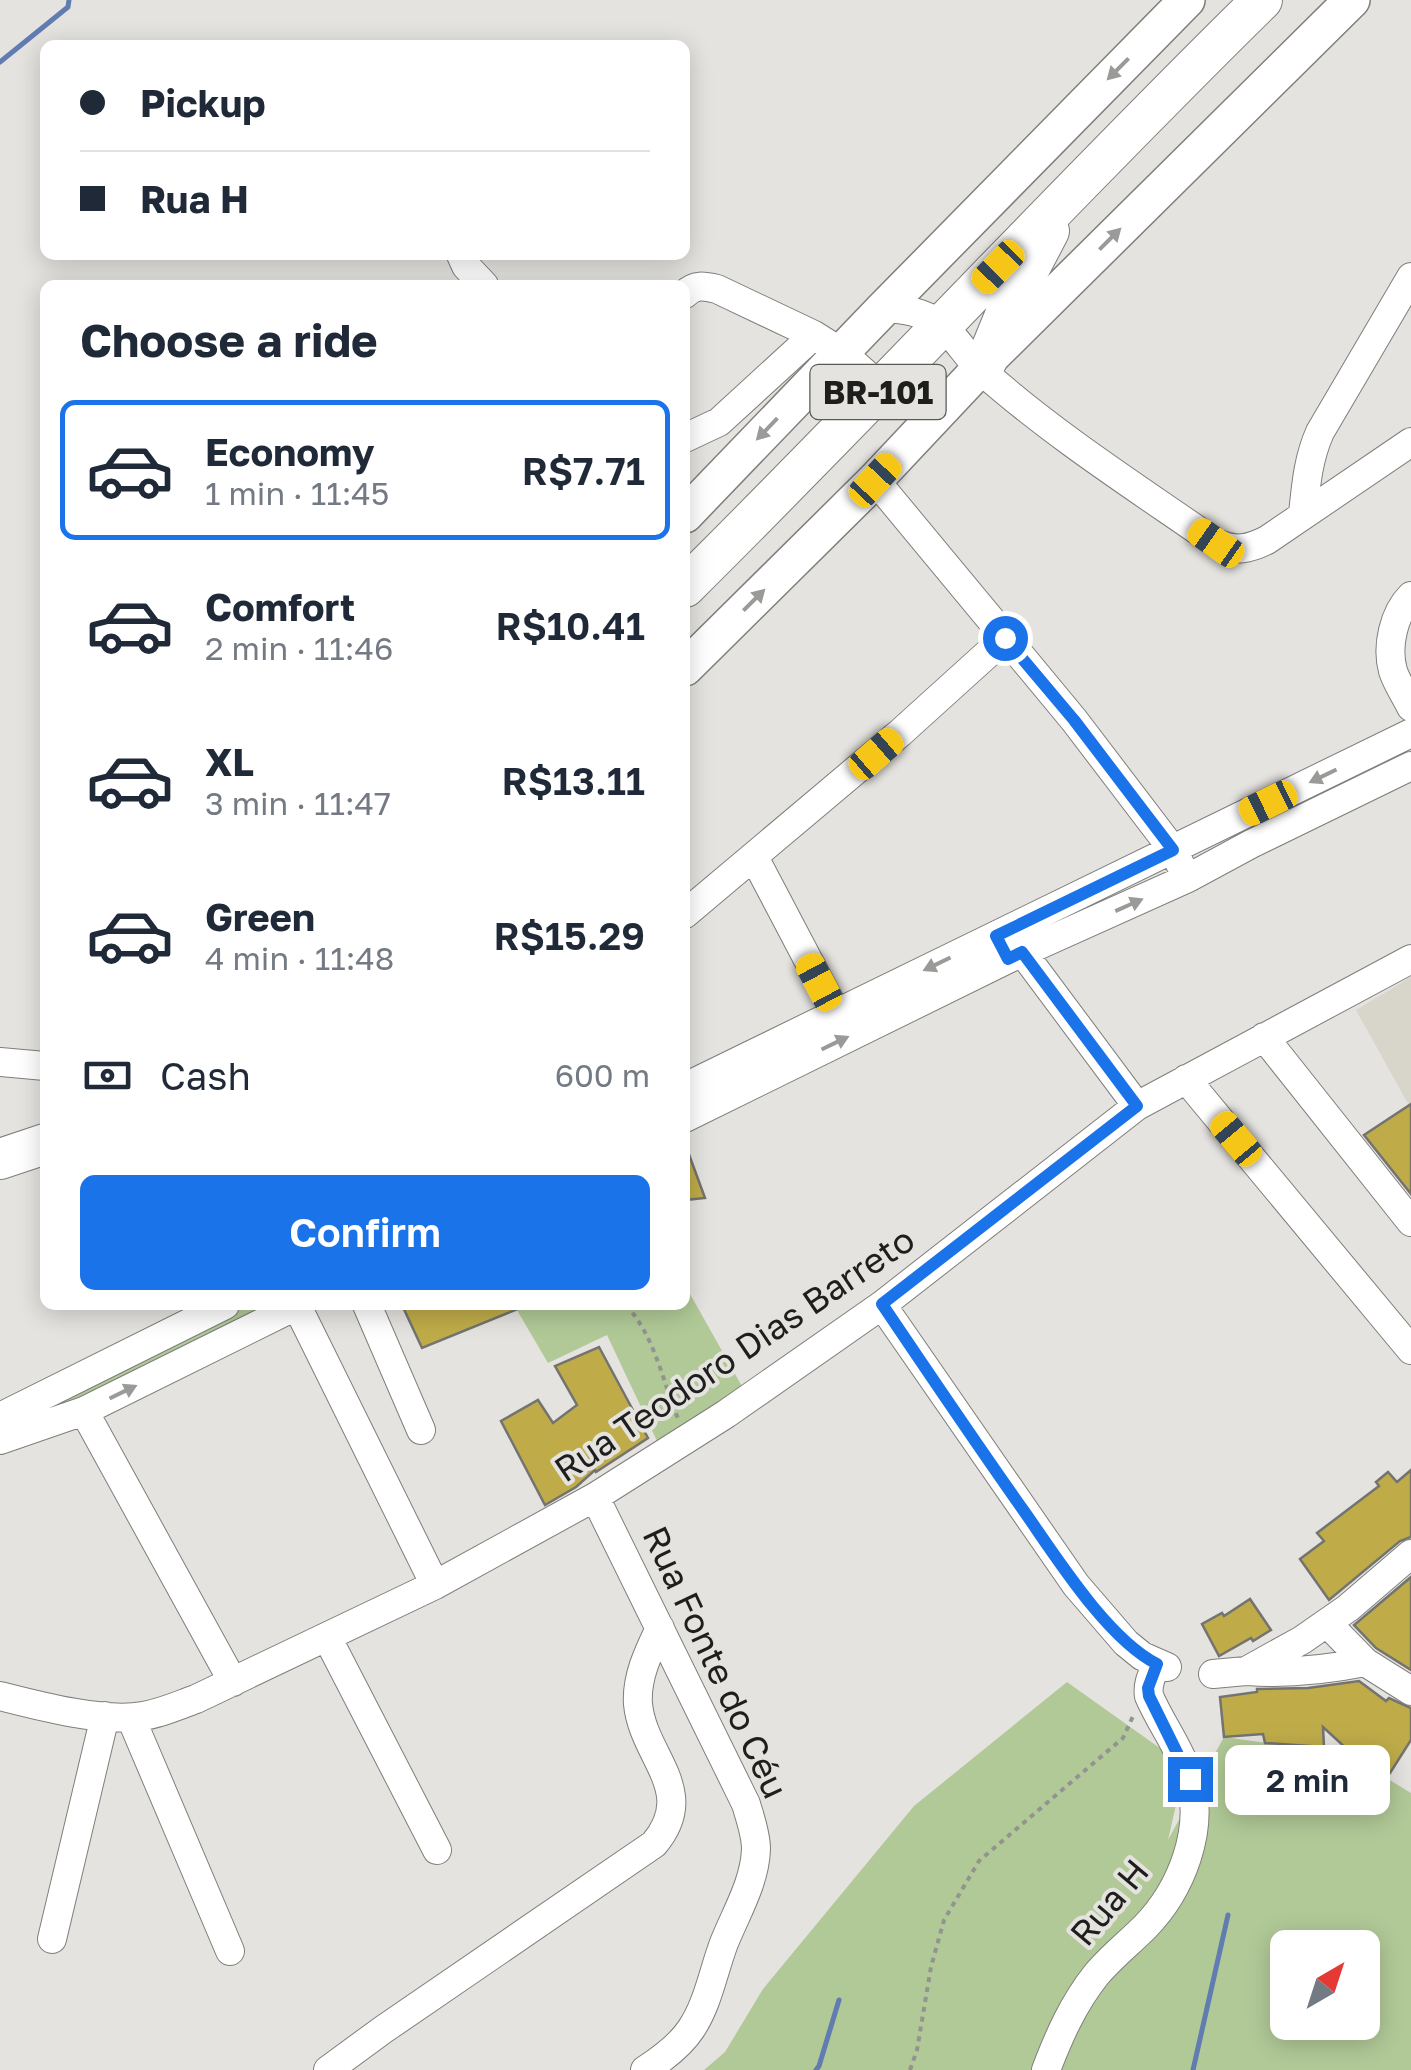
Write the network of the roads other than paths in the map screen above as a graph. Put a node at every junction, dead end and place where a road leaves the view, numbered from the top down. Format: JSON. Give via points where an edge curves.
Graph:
{"nodes":[{"id":1,"x":1187,"y":0,"type":"edge"},
{"id":2,"x":1262,"y":0,"type":"edge"},
{"id":3,"x":1352,"y":0,"type":"edge"},
{"id":4,"x":1068,"y":194,"type":"junction"},
{"id":5,"x":463,"y":260,"type":"edge"},
{"id":6,"x":1411,"y":277,"type":"edge"},
{"id":7,"x":479,"y":280,"type":"edge"},
{"id":8,"x":690,"y":289,"type":"edge"},
{"id":9,"x":884,"y":308,"type":"junction"},
{"id":10,"x":941,"y":325,"type":"junction"},
{"id":11,"x":827,"y":344,"type":"junction"},
{"id":12,"x":983,"y":366,"type":"junction"},
{"id":13,"x":882,"y":388,"type":"junction"},
{"id":14,"x":690,"y":436,"type":"edge"},
{"id":15,"x":1411,"y":442,"type":"edge"},
{"id":16,"x":875,"y":480,"type":"junction"},
{"id":17,"x":690,"y":509,"type":"edge"},
{"id":18,"x":1304,"y":514,"type":"junction"},
{"id":19,"x":690,"y":582,"type":"edge"},
{"id":20,"x":1411,"y":596,"type":"edge"},
{"id":21,"x":1005,"y":638,"type":"junction"},
{"id":22,"x":690,"y":663,"type":"edge"},
{"id":23,"x":1411,"y":707,"type":"edge"},
{"id":24,"x":1411,"y":734,"type":"edge"},
{"id":25,"x":1411,"y":766,"type":"edge"},
{"id":26,"x":1173,"y":850,"type":"junction"},
{"id":27,"x":754,"y":856,"type":"junction"},
{"id":28,"x":1188,"y":878,"type":"junction"},
{"id":29,"x":690,"y":910,"type":"edge"},
{"id":30,"x":1009,"y":949,"type":"junction"},
{"id":31,"x":1411,"y":958,"type":"edge"},
{"id":32,"x":836,"y":1013,"type":"junction"},
{"id":33,"x":1264,"y":1038,"type":"junction"},
{"id":34,"x":776,"y":1058,"type":"junction"},
{"id":35,"x":0,"y":1062,"type":"edge"},
{"id":36,"x":40,"y":1066,"type":"edge"},
{"id":37,"x":1186,"y":1079,"type":"junction"},
{"id":38,"x":690,"y":1085,"type":"edge"},
{"id":39,"x":1137,"y":1106,"type":"junction"},
{"id":40,"x":690,"y":1115,"type":"edge"},
{"id":41,"x":40,"y":1146,"type":"edge"},
{"id":42,"x":0,"y":1158,"type":"edge"},
{"id":43,"x":1411,"y":1222,"type":"edge"},
{"id":44,"x":882,"y":1304,"type":"junction"},
{"id":45,"x":215,"y":1310,"type":"edge"},
{"id":46,"x":287,"y":1310,"type":"edge"},
{"id":47,"x":299,"y":1310,"type":"edge"},
{"id":48,"x":369,"y":1310,"type":"edge"},
{"id":49,"x":1411,"y":1350,"type":"edge"},
{"id":50,"x":84,"y":1411,"type":"junction"},
{"id":51,"x":0,"y":1417,"type":"edge"},
{"id":52,"x":421,"y":1430,"type":"dead end"},
{"id":53,"x":0,"y":1440,"type":"edge"},
{"id":54,"x":595,"y":1497,"type":"junction"},
{"id":55,"x":1411,"y":1554,"type":"edge"},
{"id":56,"x":435,"y":1585,"type":"junction"},
{"id":57,"x":1328,"y":1624,"type":"junction"},
{"id":58,"x":660,"y":1628,"type":"junction"},
{"id":59,"x":327,"y":1638,"type":"junction"},
{"id":60,"x":1365,"y":1662,"type":"junction"},
{"id":61,"x":1246,"y":1671,"type":"junction"},
{"id":62,"x":1212,"y":1674,"type":"dead end"},
{"id":63,"x":233,"y":1682,"type":"junction"},
{"id":64,"x":1411,"y":1691,"type":"edge"},
{"id":65,"x":0,"y":1696,"type":"edge"},
{"id":66,"x":118,"y":1717,"type":"junction"},
{"id":67,"x":437,"y":1850,"type":"dead end"},
{"id":68,"x":52,"y":1938,"type":"dead end"},
{"id":69,"x":230,"y":1950,"type":"dead end"},
{"id":70,"x":328,"y":2070,"type":"edge"},
{"id":71,"x":645,"y":2070,"type":"edge"},
{"id":72,"x":1046,"y":2070,"type":"edge"}],
"edges":[{"from":1,"to":9,"type":"main road","one_way":true},
{"from":2,"to":4,"type":"highway","number":"BR-101"},
{"from":12,"to":3,"type":"main road","one_way":true},
{"from":4,"to":10,"type":"highway","number":"BR-101"},
{"from":4,"to":12,"type":"highway"},
{"from":5,"to":7,"type":"street"},
{"from":6,"to":18,"type":"street","via":[[1320,432],[1308,466]]},
{"from":8,"to":11,"type":"street","via":[[718,289]]},
{"from":9,"to":10,"type":"street"},
{"from":9,"to":11,"type":"main road"},
{"from":10,"to":12,"type":"street"},
{"from":10,"to":13,"type":"highway","number":"BR-101"},
{"from":11,"to":13,"type":"street"},
{"from":11,"to":14,"type":"street"},
{"from":11,"to":17,"type":"main road","one_way":true},
{"from":12,"to":16,"type":"main road"},
{"from":12,"to":18,"type":"street","via":[[1104,466],[1216,543],[1250,548]]},
{"from":13,"to":19,"type":"highway","number":"BR-101"},
{"from":15,"to":18,"type":"street"},
{"from":16,"to":21,"type":"street"},
{"from":22,"to":16,"type":"main road","one_way":true},
{"from":20,"to":23,"type":"street","via":[[1391,651]]},
{"from":21,"to":26,"type":"street"},
{"from":21,"to":27,"type":"street"},
{"from":24,"to":26,"type":"street","one_way":true},
{"from":25,"to":28,"type":"street"},
{"from":26,"to":28,"type":"street"},
{"from":26,"to":30,"type":"street"},
{"from":27,"to":29,"type":"street"},
{"from":27,"to":32,"type":"street"},
{"from":30,"to":28,"type":"street","one_way":true},
{"from":30,"to":32,"type":"street","one_way":true},
{"from":34,"to":30,"type":"street","one_way":true},
{"from":30,"to":39,"type":"street"},
{"from":31,"to":33,"type":"street","name":"Rua Teodoro Dias Barreto"},
{"from":32,"to":34,"type":"street"},
{"from":33,"to":37,"type":"street","name":"Rua Teodoro Dias Barreto"},
{"from":33,"to":43,"type":"street"},
{"from":34,"to":38,"type":"street"},
{"from":34,"to":40,"type":"street"},
{"from":35,"to":36,"type":"street"},
{"from":37,"to":39,"type":"street","name":"Rua Teodoro Dias Barreto"},
{"from":37,"to":49,"type":"street"},
{"from":39,"to":44,"type":"street","name":"Rua Teodoro Dias Barreto"},
{"from":41,"to":42,"type":"highway"},
{"from":44,"to":54,"type":"street","name":"Rua Teodoro Dias Barreto"},
{"from":44,"to":72,"type":"street","name":"Rua H","via":[[1076,1585],[1157,1673],[1155,1710],[1190,1779],[1191,1840],[1173,1891],[1078,1999]]},
{"from":45,"to":51,"type":"street"},
{"from":50,"to":46,"type":"street","one_way":true},
{"from":47,"to":56,"type":"street"},
{"from":48,"to":52,"type":"street"},
{"from":50,"to":53,"type":"street"},
{"from":50,"to":63,"type":"street"},
{"from":54,"to":56,"type":"street","name":"Rua Teodoro Dias Barreto"},
{"from":54,"to":58,"type":"street","name":"Rua Fonte do Céu"},
{"from":55,"to":57,"type":"street"},
{"from":56,"to":59,"type":"street","name":"Rua Teodoro Dias Barreto"},
{"from":57,"to":60,"type":"street"},
{"from":57,"to":61,"type":"street"},
{"from":58,"to":70,"type":"street","via":[[638,1705],[672,1790],[662,1834]]},
{"from":58,"to":71,"type":"street","name":"Rua Fonte do Céu","via":[[746,1804],[756,1849],[701,2011],[675,2047]]},
{"from":59,"to":63,"type":"street","name":"Rua Teodoro Dias Barreto"},
{"from":59,"to":67,"type":"street"},
{"from":60,"to":61,"type":"street","via":[[1286,1674]]},
{"from":60,"to":64,"type":"street"},
{"from":61,"to":62,"type":"street"},
{"from":63,"to":66,"type":"street","name":"Rua Teodoro Dias Barreto","via":[[162,1712]]},
{"from":65,"to":66,"type":"street","name":"Rua Teodoro Dias Barreto"},
{"from":66,"to":68,"type":"street"},
{"from":66,"to":69,"type":"street"}]}
